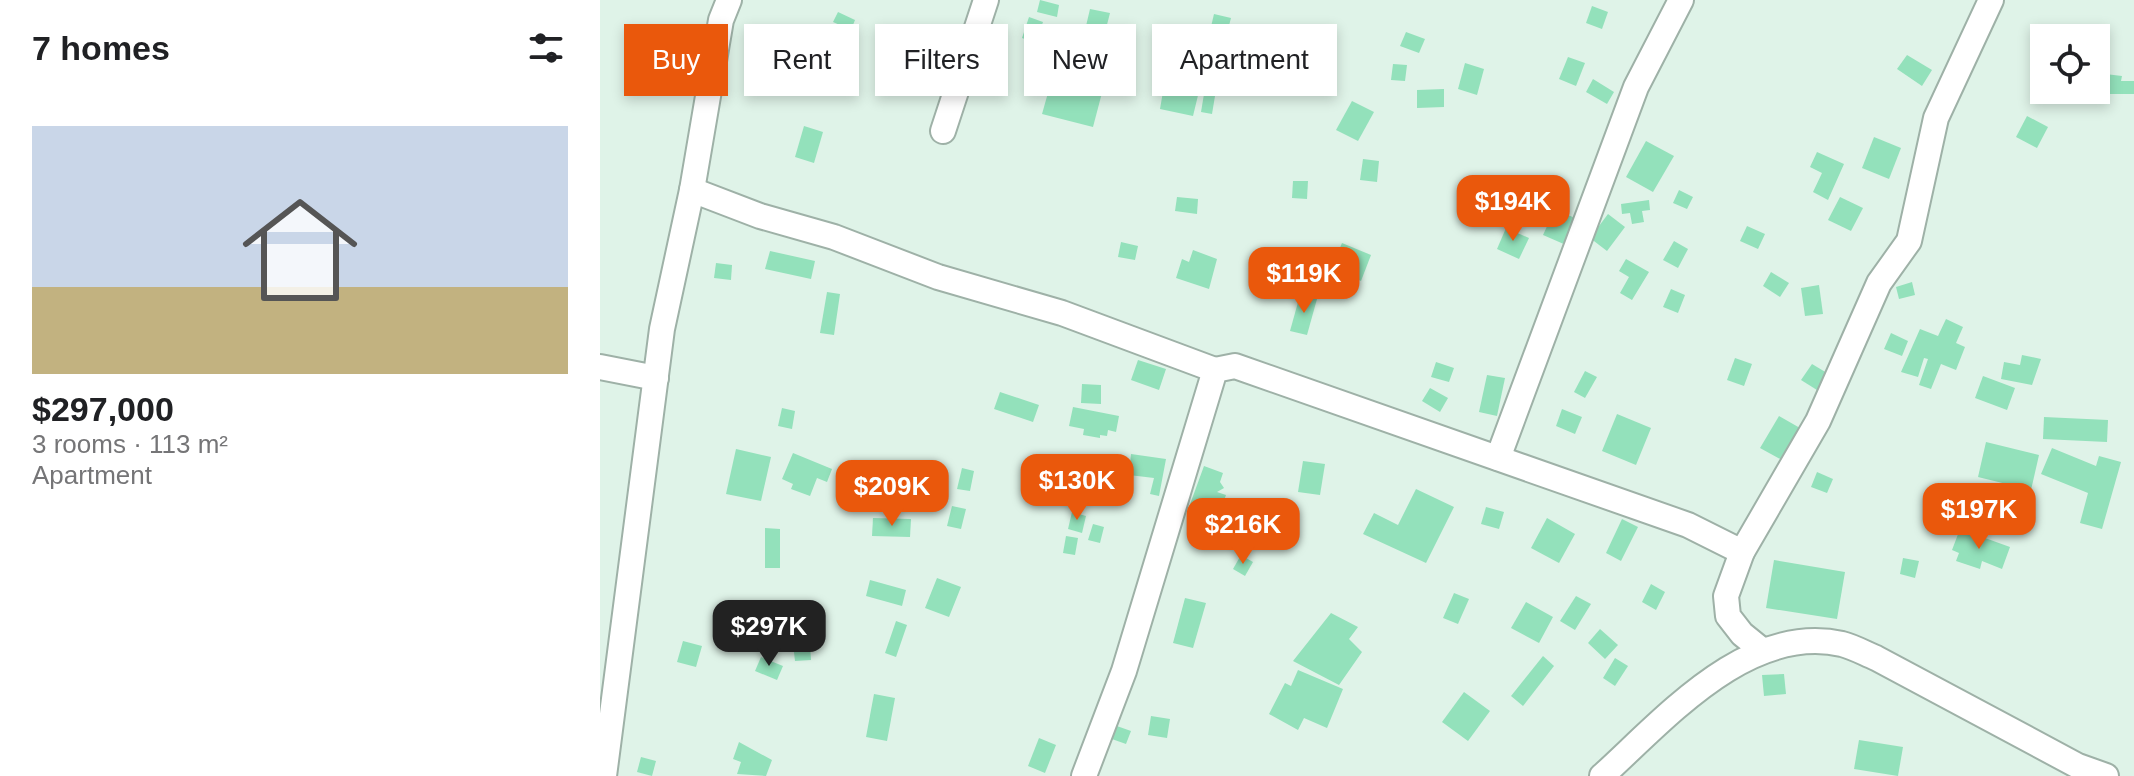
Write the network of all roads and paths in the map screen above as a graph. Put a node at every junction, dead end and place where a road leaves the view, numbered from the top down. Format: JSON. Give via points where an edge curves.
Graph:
{"nodes":[{"id":1,"x":729,"y":0,"type":"edge"},
{"id":2,"x":986,"y":0,"type":"edge"},
{"id":3,"x":1681,"y":0,"type":"edge"},
{"id":4,"x":1991,"y":0,"type":"edge"},
{"id":5,"x":943,"y":131,"type":"dead end"},
{"id":6,"x":692,"y":190,"type":"junction"},
{"id":7,"x":600,"y":367,"type":"edge"},
{"id":8,"x":1215,"y":370,"type":"junction"},
{"id":9,"x":656,"y":378,"type":"junction"},
{"id":10,"x":1498,"y":458,"type":"junction"},
{"id":11,"x":1742,"y":552,"type":"junction"},
{"id":12,"x":1763,"y":651,"type":"junction"},
{"id":13,"x":1604,"y":775,"type":"edge"},
{"id":14,"x":604,"y":776,"type":"edge"},
{"id":15,"x":1084,"y":776,"type":"edge"},
{"id":16,"x":2106,"y":776,"type":"edge"}],
"edges":[{"from":1,"to":6,"type":"street","via":[[721,20]]},
{"from":2,"to":5,"type":"street"},
{"from":3,"to":10,"type":"street","via":[[1636,87]]},
{"from":4,"to":11,"type":"street","via":[[1936,118],[1909,241],[1879,283],[1818,421]]},
{"from":6,"to":8,"type":"street","via":[[938,277],[1062,313]]},
{"from":6,"to":9,"type":"street"},
{"from":7,"to":9,"type":"street"},
{"from":8,"to":10,"type":"street","via":[[1235,366]]},
{"from":8,"to":15,"type":"street","via":[[1124,671]]},
{"from":9,"to":14,"type":"street"},
{"from":10,"to":11,"type":"street","via":[[1688,525]]},
{"from":11,"to":12,"type":"street","via":[[1726,596],[1728,616]]},
{"from":12,"to":13,"type":"street","via":[[1713,679]]},
{"from":12,"to":16,"type":"street","via":[[1805,642],[1843,644]]}]}
